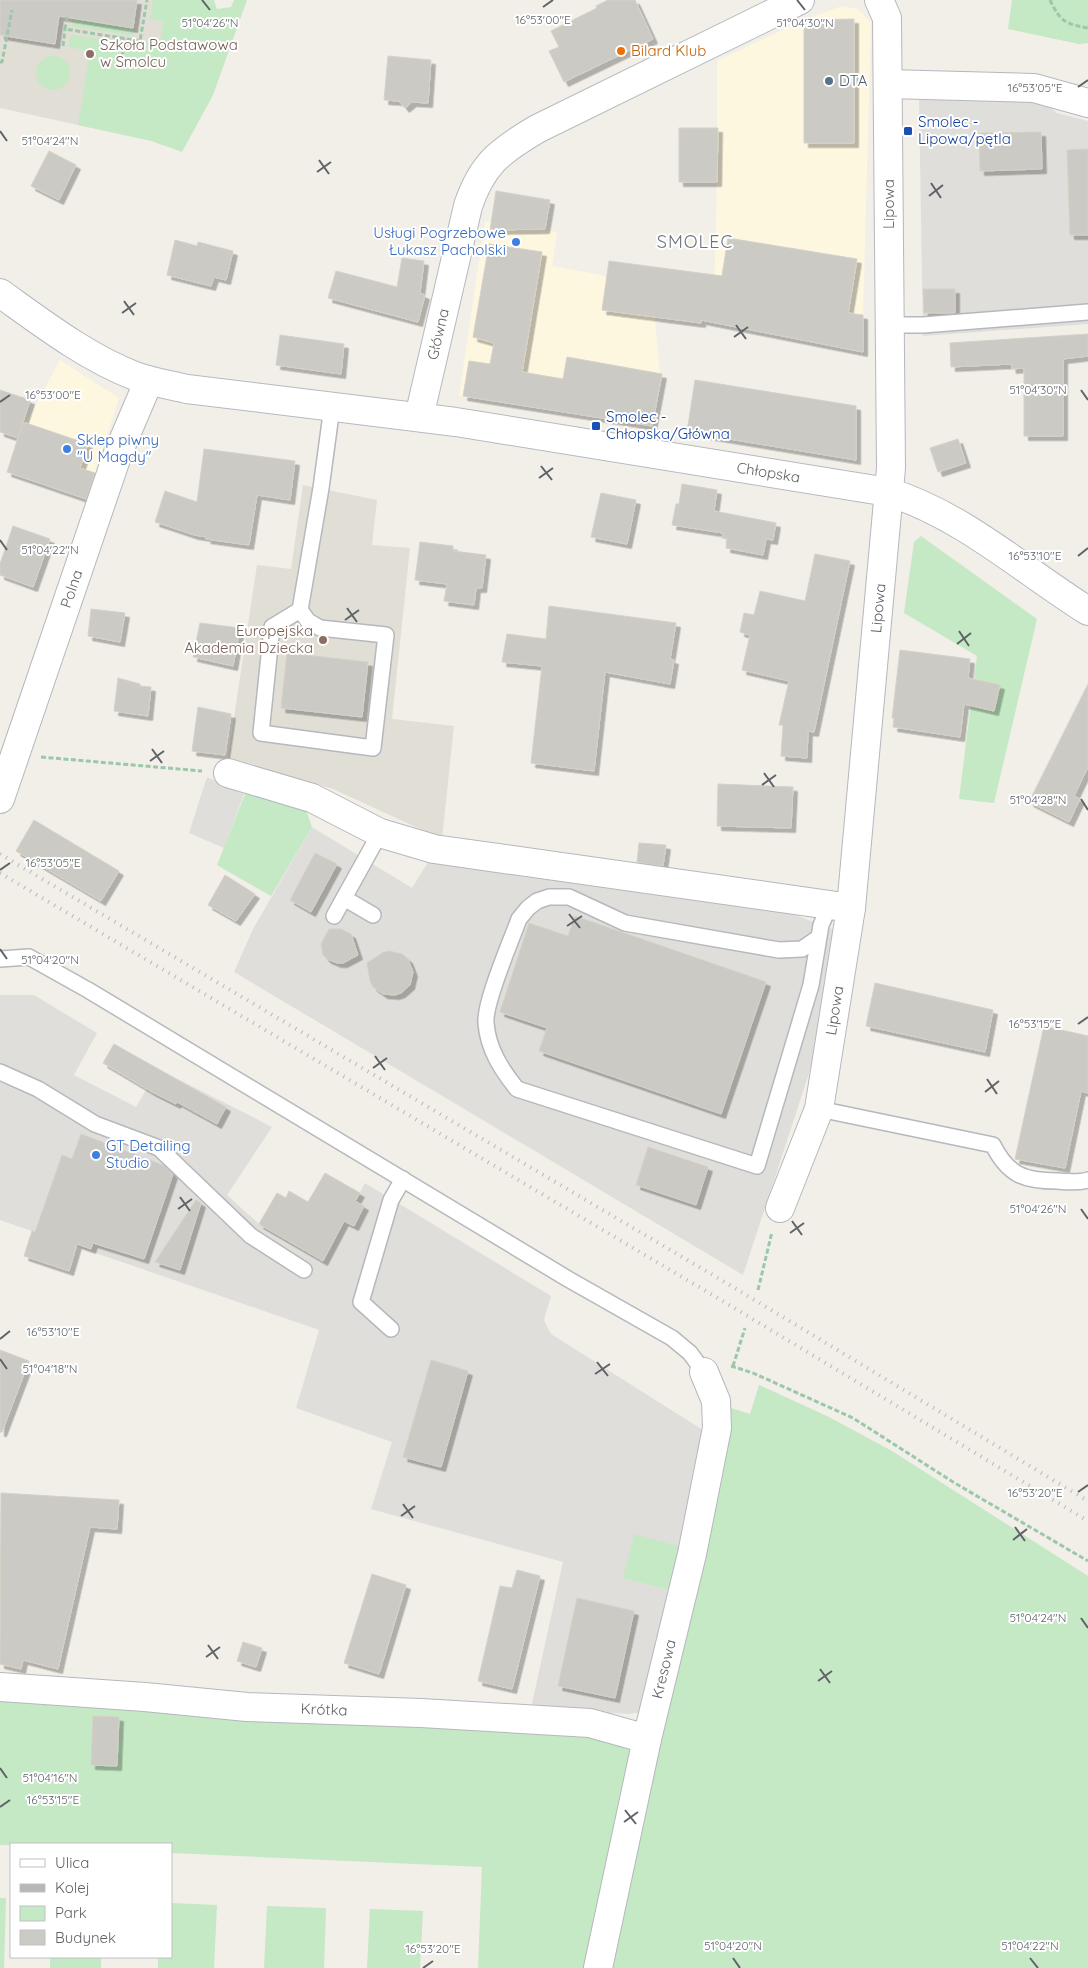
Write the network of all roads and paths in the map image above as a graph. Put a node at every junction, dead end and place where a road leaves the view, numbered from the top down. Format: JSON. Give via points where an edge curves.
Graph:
{"nodes":[{"id":1,"x":147,"y":0,"type":"edge"},
{"id":2,"x":800,"y":0,"type":"edge"},
{"id":3,"x":879,"y":0,"type":"edge"},
{"id":4,"x":1050,"y":0,"type":"edge"},
{"id":5,"x":12,"y":10,"type":"dead end"},
{"id":6,"x":66,"y":17,"type":"dead end"},
{"id":7,"x":1088,"y":28,"type":"edge"},
{"id":8,"x":65,"y":29,"type":"junction"},
{"id":9,"x":125,"y":39,"type":"junction"},
{"id":10,"x":63,"y":46,"type":"dead end"},
{"id":11,"x":0,"y":62,"type":"edge"},
{"id":12,"x":120,"y":69,"type":"dead end"},
{"id":13,"x":888,"y":84,"type":"junction"},
{"id":14,"x":1088,"y":103,"type":"edge"},
{"id":15,"x":0,"y":293,"type":"edge"},
{"id":16,"x":1088,"y":312,"type":"edge"},
{"id":17,"x":890,"y":325,"type":"junction"},
{"id":18,"x":147,"y":380,"type":"junction"},
{"id":19,"x":332,"y":407,"type":"junction"},
{"id":20,"x":419,"y":417,"type":"junction"},
{"id":21,"x":888,"y":492,"type":"junction"},
{"id":22,"x":300,"y":610,"type":"junction"},
{"id":23,"x":1088,"y":611,"type":"edge"},
{"id":24,"x":38,"y":757,"type":"dead end"},
{"id":25,"x":228,"y":773,"type":"joint"},
{"id":26,"x":0,"y":799,"type":"edge"},
{"id":27,"x":380,"y":833,"type":"junction"},
{"id":28,"x":344,"y":898,"type":"junction"},
{"id":29,"x":840,"y":906,"type":"junction"},
{"id":30,"x":373,"y":915,"type":"dead end"},
{"id":31,"x":334,"y":916,"type":"dead end"},
{"id":32,"x":818,"y":938,"type":"junction"},
{"id":33,"x":0,"y":959,"type":"edge"},
{"id":34,"x":0,"y":1072,"type":"edge"},
{"id":35,"x":819,"y":1108,"type":"junction"},
{"id":36,"x":403,"y":1179,"type":"junction"},
{"id":37,"x":1088,"y":1180,"type":"edge"},
{"id":38,"x":780,"y":1208,"type":"joint"},
{"id":39,"x":304,"y":1270,"type":"dead end"},
{"id":40,"x":758,"y":1290,"type":"dead end"},
{"id":41,"x":745,"y":1328,"type":"dead end"},
{"id":42,"x":391,"y":1329,"type":"dead end"},
{"id":43,"x":733,"y":1366,"type":"junction"},
{"id":44,"x":704,"y":1372,"type":"junction"},
{"id":45,"x":1088,"y":1561,"type":"edge"},
{"id":46,"x":0,"y":1687,"type":"edge"},
{"id":47,"x":647,"y":1739,"type":"junction"},
{"id":48,"x":598,"y":1968,"type":"edge"}],
"edges":[{"from":1,"to":9,"type":"path","via":[[140,41]]},
{"from":2,"to":20,"type":"street","name":"Główna","via":[[537,129],[494,159],[474,189],[468,206]]},
{"from":3,"to":13,"type":"street","name":"Lipowa","via":[[887,18]]},
{"from":4,"to":7,"type":"path","via":[[1057,15],[1072,25]]},
{"from":5,"to":11,"type":"path"},
{"from":6,"to":8,"type":"path"},
{"from":8,"to":9,"type":"path"},
{"from":8,"to":10,"type":"path"},
{"from":9,"to":12,"type":"path"},
{"from":13,"to":14,"type":"street","via":[[1034,88]]},
{"from":13,"to":17,"type":"street","name":"Lipowa"},
{"from":15,"to":18,"type":"street","via":[[82,349]]},
{"from":16,"to":17,"type":"lane"},
{"from":17,"to":21,"type":"street","name":"Lipowa","via":[[891,468]]},
{"from":18,"to":19,"type":"street","via":[[187,389]]},
{"from":18,"to":26,"type":"street","name":"Polna","via":[[118,453]]},
{"from":19,"to":20,"type":"street"},
{"from":19,"to":22,"type":"lane"},
{"from":20,"to":21,"type":"street","name":"Chłopska"},
{"from":21,"to":23,"type":"street","name":"Chłopska","via":[[926,506]]},
{"from":21,"to":29,"type":"street","name":"Lipowa"},
{"from":22,"to":22,"type":"lane","via":[[308,621],[320,628],[386,635],[373,748],[261,734],[272,627]]},
{"from":24,"to":25,"type":"path"},
{"from":25,"to":27,"type":"street","via":[[312,798]]},
{"from":27,"to":28,"type":"lane"},
{"from":27,"to":29,"type":"street","via":[[434,849]]},
{"from":28,"to":30,"type":"lane"},
{"from":28,"to":31,"type":"lane"},
{"from":29,"to":32,"type":"lane","via":[[821,925]]},
{"from":29,"to":35,"type":"street","name":"Lipowa"},
{"from":32,"to":32,"type":"lane","via":[[802,949],[779,950],[625,923],[569,898],[549,897],[537,901],[519,919],[487,1006],[485,1022],[491,1045],[500,1068],[517,1089],[757,1166],[811,985]]},
{"from":33,"to":36,"type":"lane","via":[[29,957]]},
{"from":34,"to":39,"type":"lane","via":[[38,1089],[95,1124],[160,1148],[251,1236]]},
{"from":35,"to":37,"type":"lane","via":[[993,1145],[1013,1173],[1036,1181]]},
{"from":35,"to":38,"type":"street","name":"Lipowa"},
{"from":36,"to":42,"type":"lane","via":[[391,1200],[360,1302]]},
{"from":36,"to":44,"type":"lane","via":[[672,1338],[690,1353]]},
{"from":38,"to":40,"type":"path"},
{"from":41,"to":43,"type":"path"},
{"from":43,"to":44,"type":"path","via":[[715,1367]]},
{"from":43,"to":45,"type":"path","via":[[854,1418],[953,1482]]},
{"from":44,"to":47,"type":"street","name":"Kresowa","via":[[716,1401],[717,1428],[692,1554]]},
{"from":46,"to":47,"type":"street","name":"Krótka","via":[[246,1707],[421,1712],[590,1723]]},
{"from":47,"to":48,"type":"street","name":"Kresowa"}]}
